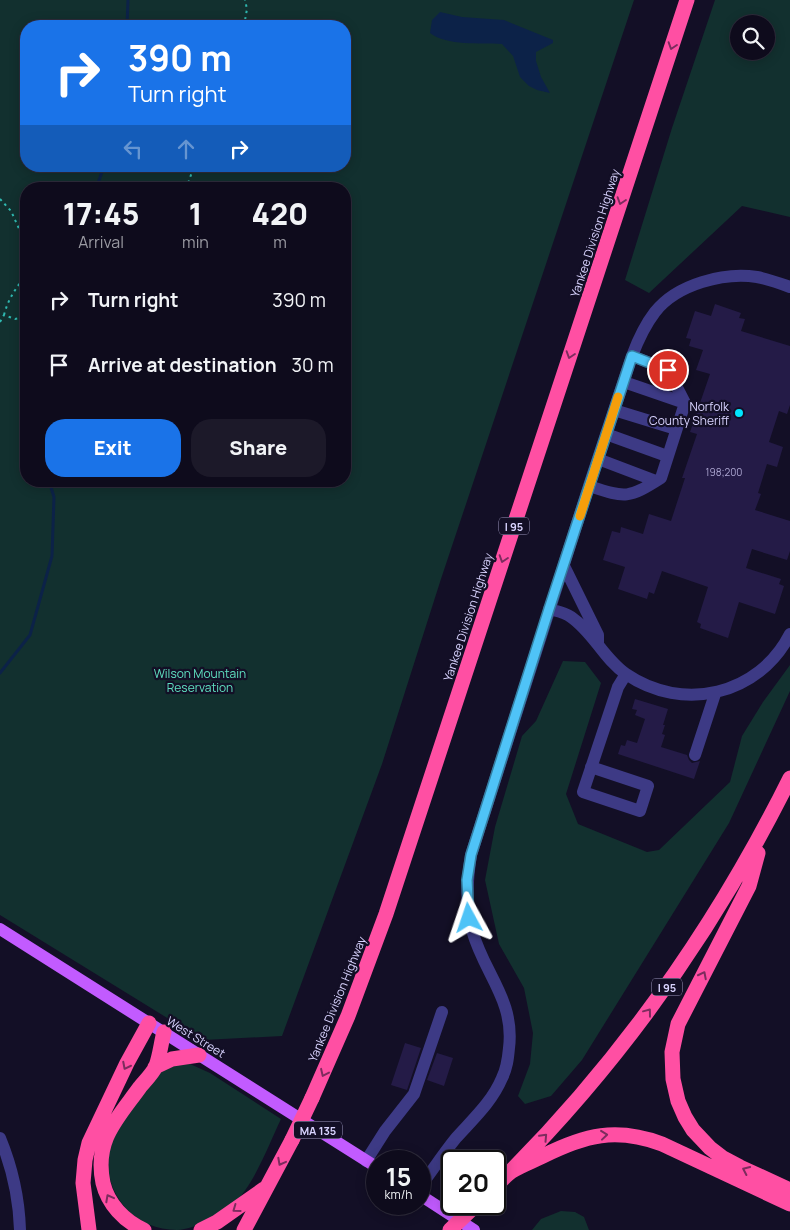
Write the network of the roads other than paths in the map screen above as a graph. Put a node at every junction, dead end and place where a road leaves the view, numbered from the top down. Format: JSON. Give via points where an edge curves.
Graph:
{"nodes":[{"id":1,"x":686,"y":0,"type":"edge"},
{"id":2,"x":790,"y":287,"type":"edge"},
{"id":3,"x":632,"y":356,"type":"junction"},
{"id":4,"x":624,"y":382,"type":"junction"},
{"id":5,"x":685,"y":403,"type":"junction"},
{"id":6,"x":614,"y":410,"type":"junction"},
{"id":7,"x":676,"y":429,"type":"junction"},
{"id":8,"x":606,"y":434,"type":"junction"},
{"id":9,"x":667,"y":456,"type":"junction"},
{"id":10,"x":598,"y":459,"type":"junction"},
{"id":11,"x":656,"y":481,"type":"junction"},
{"id":12,"x":589,"y":486,"type":"junction"},
{"id":13,"x":564,"y":566,"type":"junction"},
{"id":14,"x":549,"y":609,"type":"junction"},
{"id":15,"x":790,"y":634,"type":"edge"},
{"id":16,"x":598,"y":645,"type":"junction"},
{"id":17,"x":626,"y":674,"type":"junction"},
{"id":18,"x":714,"y":694,"type":"junction"},
{"id":19,"x":695,"y":755,"type":"dead end"},
{"id":20,"x":591,"y":767,"type":"junction"},
{"id":21,"x":790,"y":778,"type":"edge"},
{"id":22,"x":765,"y":827,"type":"junction"},
{"id":23,"x":0,"y":929,"type":"edge"},
{"id":24,"x":442,"y":1012,"type":"dead end"},
{"id":25,"x":149,"y":1023,"type":"junction"},
{"id":26,"x":164,"y":1032,"type":"junction"},
{"id":27,"x":199,"y":1055,"type":"junction"},
{"id":28,"x":155,"y":1067,"type":"junction"},
{"id":29,"x":0,"y":1138,"type":"edge"},
{"id":30,"x":373,"y":1150,"type":"edge"},
{"id":31,"x":366,"y":1161,"type":"edge"},
{"id":32,"x":431,"y":1172,"type":"edge"},
{"id":33,"x":510,"y":1172,"type":"junction"},
{"id":34,"x":506,"y":1176,"type":"edge"},
{"id":35,"x":269,"y":1185,"type":"junction"},
{"id":36,"x":790,"y":1190,"type":"edge"},
{"id":37,"x":431,"y":1202,"type":"edge"},
{"id":38,"x":790,"y":1204,"type":"edge"},
{"id":39,"x":466,"y":1215,"type":"edge"},
{"id":40,"x":20,"y":1230,"type":"edge"},
{"id":41,"x":90,"y":1230,"type":"edge"},
{"id":42,"x":144,"y":1230,"type":"edge"},
{"id":43,"x":201,"y":1230,"type":"edge"},
{"id":44,"x":244,"y":1230,"type":"edge"},
{"id":45,"x":450,"y":1230,"type":"edge"},
{"id":46,"x":474,"y":1230,"type":"edge"}],
"edges":[{"from":1,"to":35,"type":"highway","name":"Yankee Division Highway","number":"I 95","one_way":true,"bridge":true,"via":[[386,914],[348,1016]]},
{"from":2,"to":3,"type":"street","via":[[748,276],[704,281],[662,304],[642,332]]},
{"from":3,"to":4,"type":"street"},
{"from":3,"to":5,"type":"street","via":[[668,370]]},
{"from":4,"to":5,"type":"street"},
{"from":4,"to":6,"type":"street"},
{"from":5,"to":7,"type":"street"},
{"from":6,"to":7,"type":"street"},
{"from":6,"to":8,"type":"street"},
{"from":7,"to":9,"type":"street"},
{"from":8,"to":9,"type":"street"},
{"from":8,"to":10,"type":"street"},
{"from":9,"to":11,"type":"street","via":[[661,478]]},
{"from":10,"to":11,"type":"street"},
{"from":10,"to":12,"type":"street"},
{"from":11,"to":12,"type":"street","via":[[626,496]]},
{"from":12,"to":13,"type":"street"},
{"from":13,"to":14,"type":"street"},
{"from":13,"to":16,"type":"street","via":[[598,635]]},
{"from":14,"to":16,"type":"street","via":[[570,616]]},
{"from":14,"to":32,"type":"street","via":[[471,855],[467,880],[472,932],[507,1008],[510,1035],[507,1064],[488,1103]]},
{"from":15,"to":18,"type":"street","via":[[773,660],[758,672]]},
{"from":16,"to":17,"type":"street"},
{"from":17,"to":18,"type":"street","via":[[669,692]]},
{"from":17,"to":20,"type":"street","via":[[618,687]]},
{"from":18,"to":19,"type":"street"},
{"from":20,"to":20,"type":"street","via":[[584,792],[640,811],[648,786]]},
{"from":21,"to":22,"type":"highway","number":"I 95"},
{"from":33,"to":22,"type":"highway","number":"I 95","one_way":true,"via":[[589,1087],[658,999],[710,922]]},
{"from":36,"to":22,"type":"highway","one_way":true,"via":[[723,1158],[704,1142],[681,1110],[672,1070],[678,1024],[749,886]]},
{"from":23,"to":25,"type":"main road","name":"West Street"},
{"from":24,"to":30,"type":"street","via":[[414,1094]]},
{"from":25,"to":26,"type":"main road","name":"West Street","number":"MA 135"},
{"from":25,"to":41,"type":"highway","one_way":true,"via":[[89,1143],[83,1183]]},
{"from":26,"to":27,"type":"main road","name":"West Street","number":"MA 135"},
{"from":26,"to":28,"type":"highway"},
{"from":27,"to":28,"type":"highway","via":[[172,1059]]},
{"from":27,"to":31,"type":"main road","name":"West Street","number":"MA 135"},
{"from":42,"to":28,"type":"highway","one_way":true,"via":[[123,1217],[110,1200],[104,1187],[100,1159],[108,1131]]},
{"from":29,"to":40,"type":"street","via":[[15,1185]]},
{"from":33,"to":34,"type":"highway","number":"I 95"},
{"from":33,"to":38,"type":"highway","one_way":true,"via":[[576,1140],[620,1134],[662,1144]]},
{"from":35,"to":43,"type":"highway","one_way":true},
{"from":35,"to":44,"type":"highway","name":"Yankee Division Highway","number":"I 95"},
{"from":37,"to":46,"type":"main road"},
{"from":39,"to":45,"type":"highway","bridge":true}]}
